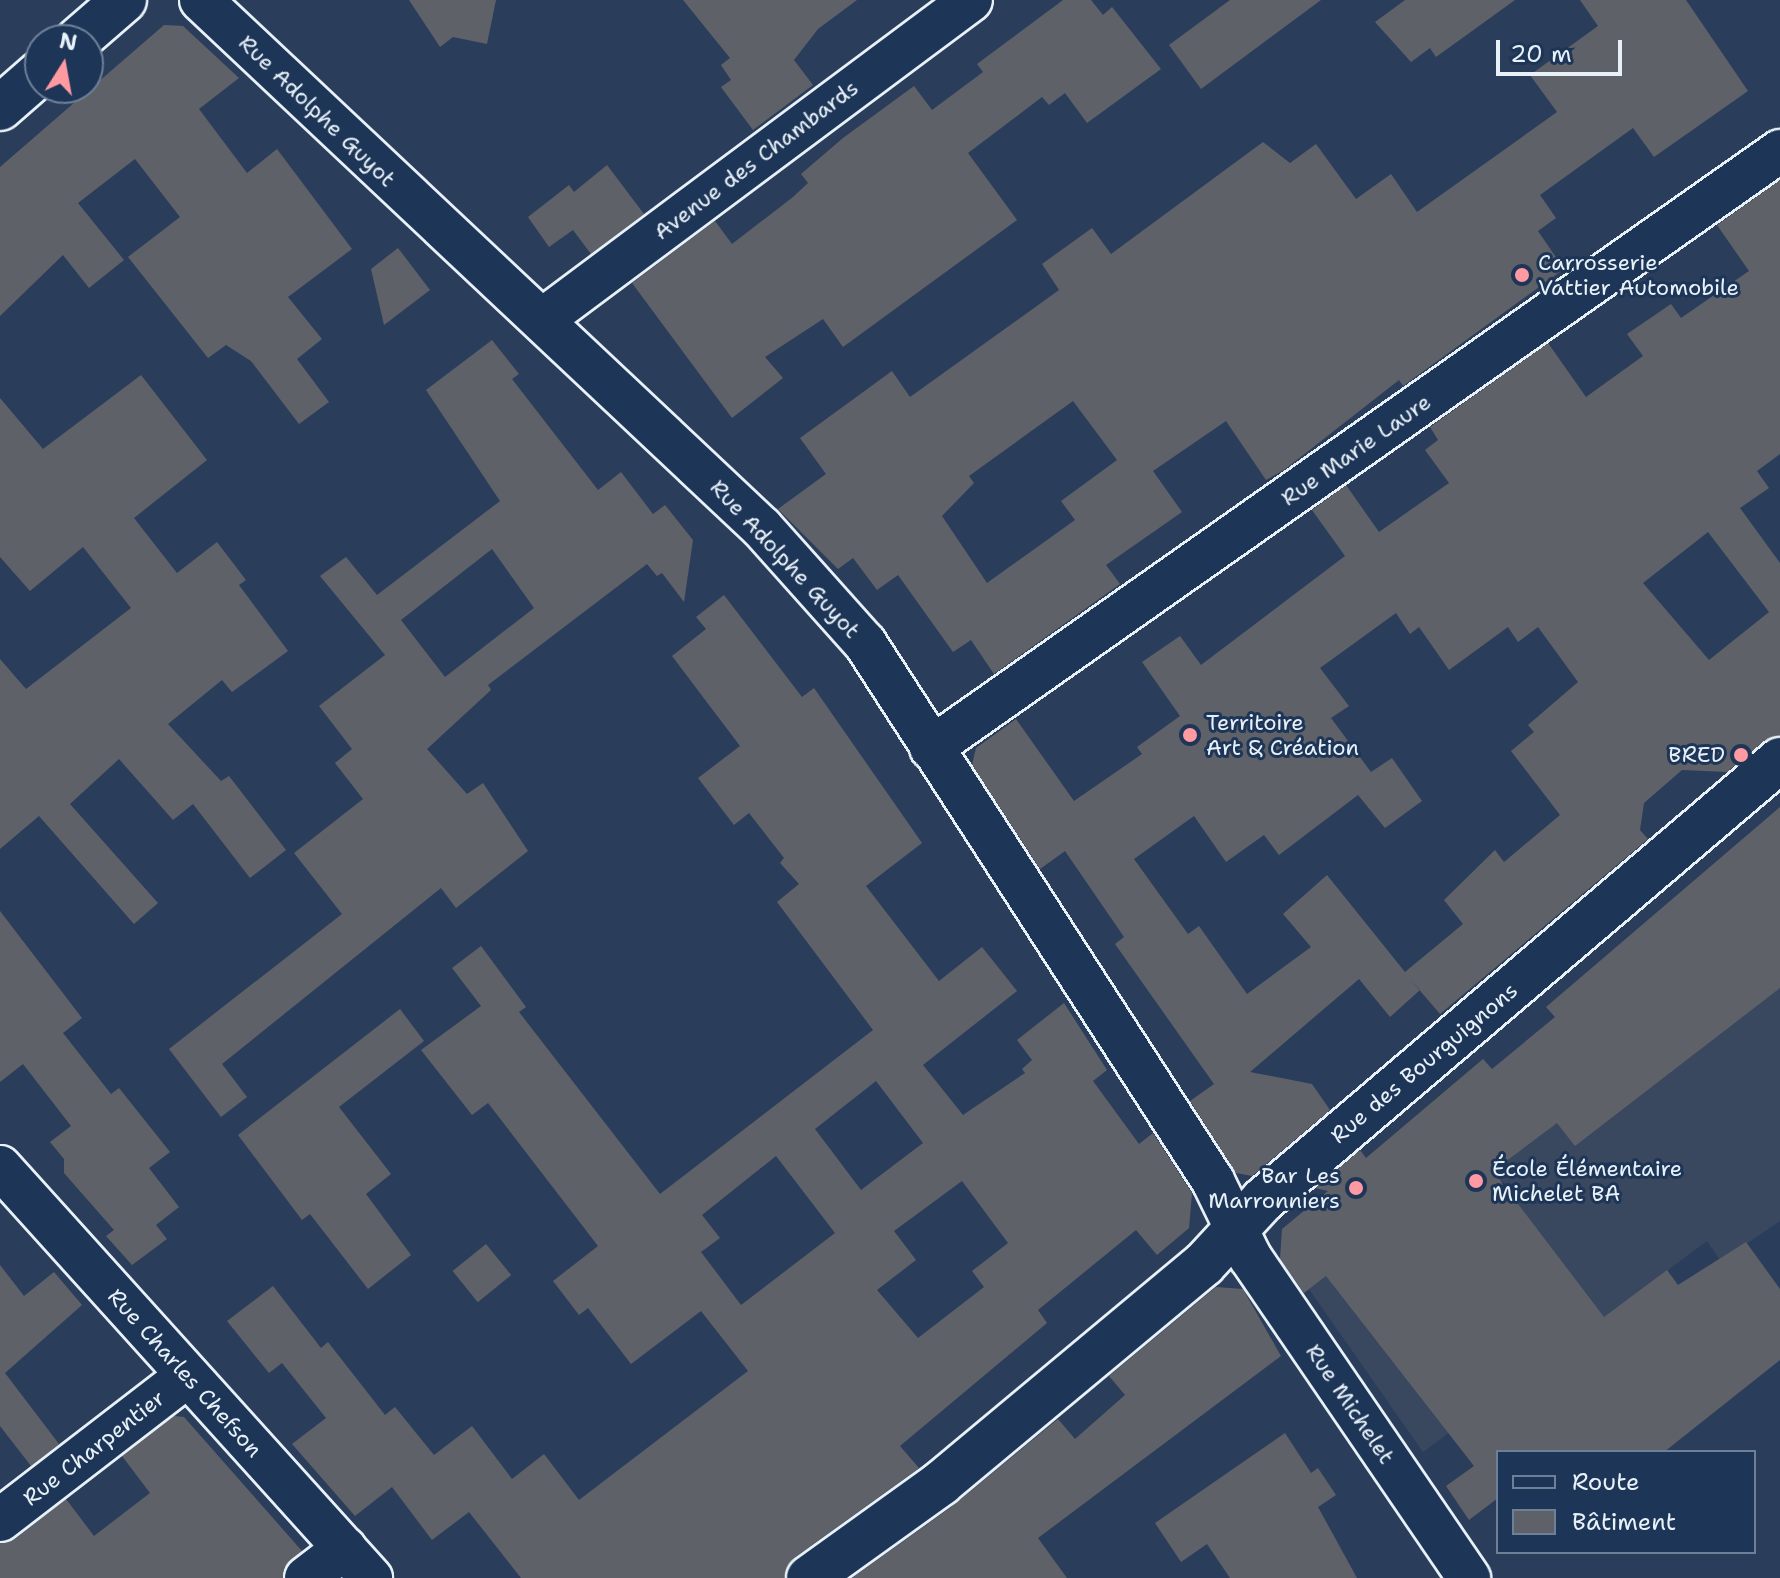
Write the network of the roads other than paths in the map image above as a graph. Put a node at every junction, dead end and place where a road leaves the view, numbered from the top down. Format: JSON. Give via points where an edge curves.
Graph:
{"nodes":[{"id":1,"x":124,"y":0,"type":"edge"},
{"id":2,"x":201,"y":0,"type":"edge"},
{"id":3,"x":971,"y":0,"type":"edge"},
{"id":4,"x":96,"y":24,"type":"edge"},
{"id":5,"x":24,"y":87,"type":"edge"},
{"id":6,"x":0,"y":108,"type":"edge"},
{"id":7,"x":1780,"y":151,"type":"edge"},
{"id":8,"x":542,"y":320,"type":"junction"},
{"id":9,"x":931,"y":748,"type":"junction"},
{"id":10,"x":1780,"y":760,"type":"edge"},
{"id":11,"x":0,"y":1167,"type":"edge"},
{"id":12,"x":1235,"y":1228,"type":"junction"},
{"id":13,"x":187,"y":1376,"type":"junction"},
{"id":14,"x":0,"y":1520,"type":"edge"},
{"id":15,"x":358,"y":1563,"type":"edge"},
{"id":16,"x":306,"y":1578,"type":"edge"},
{"id":17,"x":809,"y":1578,"type":"edge"},
{"id":18,"x":1469,"y":1578,"type":"edge"}],
"edges":[{"from":1,"to":4,"type":"main road"},
{"from":2,"to":8,"type":"street","name":"Rue Adolphe Guyot"},
{"from":3,"to":8,"type":"street","name":"Avenue des Chambards"},
{"from":5,"to":6,"type":"main road"},
{"from":7,"to":9,"type":"street","name":"Rue Marie Laure"},
{"from":8,"to":9,"type":"street","name":"Rue Adolphe Guyot","via":[[762,528],[865,643]]},
{"from":9,"to":12,"type":"street","name":"Rue Adolphe Guyot","via":[[1213,1181]]},
{"from":10,"to":12,"type":"main road","name":"Rue des Bourguignons"},
{"from":11,"to":13,"type":"street","name":"Rue Charles Chefson"},
{"from":12,"to":17,"type":"main road","name":"Rue des Bourguignons","via":[[1204,1264],[953,1473]]},
{"from":12,"to":18,"type":"street","name":"Rue Michelet"},
{"from":13,"to":14,"type":"street","name":"Rue Charpentier"},
{"from":13,"to":15,"type":"street","name":"Rue Charles Chefson"},
{"from":15,"to":16,"type":"street"}]}
